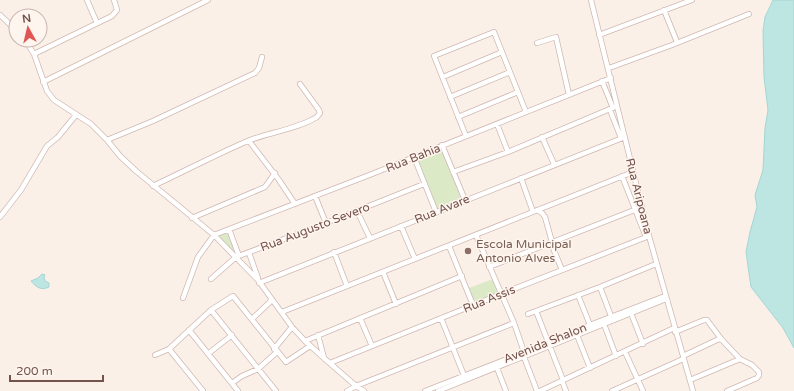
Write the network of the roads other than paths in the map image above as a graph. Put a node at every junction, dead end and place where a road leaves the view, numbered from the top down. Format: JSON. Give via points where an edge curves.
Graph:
{"nodes":[{"id":1,"x":87,"y":0,"type":"edge"},
{"id":2,"x":114,"y":0,"type":"edge"},
{"id":3,"x":208,"y":0,"type":"edge"},
{"id":4,"x":692,"y":0,"type":"edge"},
{"id":5,"x":593,"y":1,"type":"edge"},
{"id":6,"x":664,"y":10,"type":"junction"},
{"id":7,"x":748,"y":14,"type":"dead end"},
{"id":8,"x":0,"y":15,"type":"edge"},
{"id":9,"x":8,"y":22,"type":"edge"},
{"id":10,"x":97,"y":22,"type":"junction"},
{"id":11,"x":599,"y":35,"type":"junction"},
{"id":12,"x":677,"y":42,"type":"junction"},
{"id":13,"x":537,"y":43,"type":"dead end"},
{"id":14,"x":30,"y":48,"type":"edge"},
{"id":15,"x":502,"y":52,"type":"junction"},
{"id":16,"x":34,"y":54,"type":"junction"},
{"id":17,"x":262,"y":57,"type":"dead end"},
{"id":18,"x":609,"y":68,"type":"junction"},
{"id":19,"x":510,"y":72,"type":"junction"},
{"id":20,"x":443,"y":77,"type":"junction"},
{"id":21,"x":611,"y":78,"type":"junction"},
{"id":22,"x":602,"y":81,"type":"junction"},
{"id":23,"x":43,"y":82,"type":"junction"},
{"id":24,"x":300,"y":84,"type":"dead end"},
{"id":25,"x":518,"y":92,"type":"junction"},
{"id":26,"x":569,"y":95,"type":"junction"},
{"id":27,"x":450,"y":97,"type":"junction"},
{"id":28,"x":613,"y":108,"type":"junction"},
{"id":29,"x":526,"y":112,"type":"junction"},
{"id":30,"x":76,"y":115,"type":"junction"},
{"id":31,"x":458,"y":116,"type":"junction"},
{"id":32,"x":497,"y":124,"type":"junction"},
{"id":33,"x":466,"y":136,"type":"junction"},
{"id":34,"x":542,"y":137,"type":"junction"},
{"id":35,"x":623,"y":137,"type":"junction"},
{"id":36,"x":107,"y":140,"type":"junction"},
{"id":37,"x":249,"y":141,"type":"junction"},
{"id":38,"x":442,"y":146,"type":"junction"},
{"id":39,"x":508,"y":152,"type":"junction"},
{"id":40,"x":414,"y":157,"type":"junction"},
{"id":41,"x":554,"y":164,"type":"junction"},
{"id":42,"x":453,"y":172,"type":"junction"},
{"id":43,"x":632,"y":172,"type":"junction"},
{"id":44,"x":274,"y":174,"type":"junction"},
{"id":45,"x":622,"y":176,"type":"junction"},
{"id":46,"x":521,"y":178,"type":"junction"},
{"id":47,"x":424,"y":184,"type":"junction"},
{"id":48,"x":153,"y":186,"type":"junction"},
{"id":49,"x":315,"y":196,"type":"junction"},
{"id":50,"x":465,"y":200,"type":"junction"},
{"id":51,"x":295,"y":204,"type":"junction"},
{"id":52,"x":642,"y":208,"type":"junction"},
{"id":53,"x":635,"y":210,"type":"junction"},
{"id":54,"x":358,"y":211,"type":"junction"},
{"id":55,"x":535,"y":211,"type":"junction"},
{"id":56,"x":436,"y":212,"type":"junction"},
{"id":57,"x":0,"y":217,"type":"edge"},
{"id":58,"x":192,"y":218,"type":"junction"},
{"id":59,"x":326,"y":223,"type":"junction"},
{"id":60,"x":401,"y":226,"type":"junction"},
{"id":61,"x":229,"y":229,"type":"junction"},
{"id":62,"x":476,"y":235,"type":"junction"},
{"id":63,"x":214,"y":236,"type":"junction"},
{"id":64,"x":647,"y":236,"type":"junction"},
{"id":65,"x":370,"y":238,"type":"junction"},
{"id":66,"x":552,"y":242,"type":"junction"},
{"id":67,"x":449,"y":246,"type":"junction"},
{"id":68,"x":334,"y":252,"type":"junction"},
{"id":69,"x":249,"y":253,"type":"junction"},
{"id":70,"x":237,"y":257,"type":"junction"},
{"id":71,"x":415,"y":259,"type":"junction"},
{"id":72,"x":656,"y":264,"type":"junction"},
{"id":73,"x":490,"y":267,"type":"junction"},
{"id":74,"x":562,"y":270,"type":"junction"},
{"id":75,"x":383,"y":272,"type":"junction"},
{"id":76,"x":462,"y":276,"type":"junction"},
{"id":77,"x":211,"y":279,"type":"dead end"},
{"id":78,"x":259,"y":281,"type":"junction"},
{"id":79,"x":347,"y":286,"type":"junction"},
{"id":80,"x":600,"y":287,"type":"junction"},
{"id":81,"x":501,"y":294,"type":"junction"},
{"id":82,"x":578,"y":295,"type":"junction"},
{"id":83,"x":666,"y":297,"type":"junction"},
{"id":84,"x":184,"y":298,"type":"dead end"},
{"id":85,"x":272,"y":300,"type":"junction"},
{"id":86,"x":396,"y":304,"type":"junction"},
{"id":87,"x":473,"y":305,"type":"junction"},
{"id":88,"x":211,"y":310,"type":"junction"},
{"id":89,"x":536,"y":311,"type":"junction"},
{"id":90,"x":282,"y":312,"type":"junction"},
{"id":91,"x":627,"y":313,"type":"junction"},
{"id":92,"x":528,"y":314,"type":"dead end"},
{"id":93,"x":612,"y":316,"type":"junction"},
{"id":94,"x":360,"y":318,"type":"junction"},
{"id":95,"x":441,"y":318,"type":"junction"},
{"id":96,"x":252,"y":319,"type":"junction"},
{"id":97,"x":606,"y":322,"type":"junction"},
{"id":98,"x":514,"y":323,"type":"junction"},
{"id":99,"x":591,"y":326,"type":"junction"},
{"id":100,"x":292,"y":327,"type":"junction"},
{"id":101,"x":189,"y":330,"type":"junction"},
{"id":102,"x":675,"y":330,"type":"junction"},
{"id":103,"x":232,"y":335,"type":"junction"},
{"id":104,"x":318,"y":335,"type":"junction"},
{"id":105,"x":577,"y":335,"type":"junction"},
{"id":106,"x":562,"y":339,"type":"junction"},
{"id":107,"x":722,"y":340,"type":"junction"},
{"id":108,"x":305,"y":341,"type":"junction"},
{"id":109,"x":643,"y":344,"type":"junction"},
{"id":110,"x":549,"y":345,"type":"junction"},
{"id":111,"x":310,"y":346,"type":"junction"},
{"id":112,"x":372,"y":346,"type":"junction"},
{"id":113,"x":453,"y":348,"type":"junction"},
{"id":114,"x":169,"y":349,"type":"junction"},
{"id":115,"x":276,"y":350,"type":"junction"},
{"id":116,"x":625,"y":352,"type":"junction"},
{"id":117,"x":209,"y":353,"type":"junction"},
{"id":118,"x":524,"y":354,"type":"junction"},
{"id":119,"x":155,"y":356,"type":"dead end"},
{"id":120,"x":616,"y":356,"type":"junction"},
{"id":121,"x":683,"y":358,"type":"junction"},
{"id":122,"x":325,"y":359,"type":"junction"},
{"id":123,"x":740,"y":359,"type":"junction"},
{"id":124,"x":330,"y":363,"type":"junction"},
{"id":125,"x":497,"y":368,"type":"junction"},
{"id":126,"x":590,"y":368,"type":"junction"},
{"id":127,"x":258,"y":369,"type":"junction"},
{"id":128,"x":475,"y":374,"type":"junction"},
{"id":129,"x":465,"y":378,"type":"junction"},
{"id":130,"x":562,"y":380,"type":"junction"},
{"id":131,"x":638,"y":380,"type":"junction"},
{"id":132,"x":690,"y":380,"type":"junction"},
{"id":133,"x":232,"y":383,"type":"junction"},
{"id":134,"x":356,"y":386,"type":"junction"},
{"id":135,"x":235,"y":390,"type":"edge"},
{"id":136,"x":203,"y":391,"type":"edge"},
{"id":137,"x":276,"y":391,"type":"edge"},
{"id":138,"x":348,"y":391,"type":"edge"},
{"id":139,"x":364,"y":391,"type":"edge"},
{"id":140,"x":425,"y":391,"type":"edge"},
{"id":141,"x":438,"y":391,"type":"edge"},
{"id":142,"x":506,"y":391,"type":"edge"},
{"id":143,"x":536,"y":391,"type":"edge"},
{"id":144,"x":540,"y":391,"type":"edge"},
{"id":145,"x":566,"y":391,"type":"edge"},
{"id":146,"x":612,"y":391,"type":"edge"},
{"id":147,"x":643,"y":391,"type":"edge"},
{"id":148,"x":693,"y":391,"type":"edge"},
{"id":149,"x":728,"y":391,"type":"edge"}],
"edges":[{"from":1,"to":10,"type":"street"},
{"from":2,"to":10,"type":"street","via":[[116,13]]},
{"from":3,"to":23,"type":"street"},
{"from":4,"to":6,"type":"street"},
{"from":5,"to":11,"type":"street","name":"Rua Aripoana"},
{"from":6,"to":11,"type":"street"},
{"from":6,"to":12,"type":"street"},
{"from":7,"to":12,"type":"street"},
{"from":8,"to":9,"type":"street"},
{"from":10,"to":16,"type":"street"},
{"from":11,"to":18,"type":"street","name":"Rua Aripoana"},
{"from":12,"to":18,"type":"street"},
{"from":13,"to":26,"type":"street","via":[[556,37]]},
{"from":14,"to":16,"type":"street"},
{"from":15,"to":19,"type":"street"},
{"from":15,"to":20,"type":"street"},
{"from":15,"to":20,"type":"street","via":[[494,32],[434,56]]},
{"from":16,"to":23,"type":"street"},
{"from":17,"to":36,"type":"street","via":[[255,72]]},
{"from":18,"to":21,"type":"street","name":"Rua Aripoana"},
{"from":19,"to":25,"type":"street"},
{"from":19,"to":27,"type":"street"},
{"from":20,"to":27,"type":"street"},
{"from":21,"to":22,"type":"street","name":"Rua Bahia"},
{"from":21,"to":28,"type":"street","name":"Rua Aripoana"},
{"from":22,"to":26,"type":"street","name":"Rua Bahia"},
{"from":22,"to":28,"type":"street"},
{"from":23,"to":30,"type":"street","via":[[54,100]]},
{"from":24,"to":37,"type":"street","via":[[319,109],[319,115],[288,129]]},
{"from":25,"to":29,"type":"street"},
{"from":25,"to":31,"type":"street"},
{"from":26,"to":29,"type":"street","name":"Rua Bahia"},
{"from":27,"to":31,"type":"street"},
{"from":28,"to":34,"type":"street"},
{"from":28,"to":35,"type":"street","name":"Rua Aripoana"},
{"from":28,"to":35,"type":"street"},
{"from":29,"to":32,"type":"street","name":"Rua Bahia"},
{"from":30,"to":36,"type":"street","via":[[91,124]]},
{"from":30,"to":57,"type":"street","via":[[47,146],[21,190]]},
{"from":31,"to":33,"type":"street"},
{"from":32,"to":33,"type":"street","name":"Rua Bahia"},
{"from":32,"to":39,"type":"street"},
{"from":33,"to":38,"type":"street","name":"Rua Bahia"},
{"from":34,"to":39,"type":"street"},
{"from":34,"to":41,"type":"street"},
{"from":35,"to":41,"type":"street","name":"Rua Avare"},
{"from":35,"to":43,"type":"street","name":"Rua Aripoana"},
{"from":36,"to":48,"type":"street","via":[[120,156]]},
{"from":37,"to":44,"type":"street"},
{"from":37,"to":48,"type":"street"},
{"from":38,"to":40,"type":"street","name":"Rua Bahia"},
{"from":38,"to":42,"type":"street"},
{"from":39,"to":42,"type":"street"},
{"from":40,"to":47,"type":"street"},
{"from":40,"to":49,"type":"street","name":"Rua Bahia"},
{"from":41,"to":46,"type":"street","name":"Rua Avare"},
{"from":42,"to":50,"type":"street"},
{"from":43,"to":45,"type":"street"},
{"from":43,"to":52,"type":"street","name":"Rua Aripoana"},
{"from":44,"to":51,"type":"street"},
{"from":44,"to":58,"type":"street","via":[[265,187]]},
{"from":45,"to":53,"type":"street"},
{"from":45,"to":55,"type":"street"},
{"from":46,"to":50,"type":"street","name":"Rua Avare"},
{"from":46,"to":55,"type":"street"},
{"from":47,"to":54,"type":"street","name":"Rua Augusto Severo"},
{"from":47,"to":56,"type":"street"},
{"from":48,"to":58,"type":"street"},
{"from":49,"to":51,"type":"street","name":"Rua Bahia"},
{"from":49,"to":59,"type":"street"},
{"from":50,"to":56,"type":"street","name":"Rua Avare"},
{"from":51,"to":61,"type":"street","name":"Rua Bahia"},
{"from":52,"to":53,"type":"street"},
{"from":52,"to":64,"type":"street","name":"Rua Aripoana"},
{"from":53,"to":64,"type":"street"},
{"from":53,"to":66,"type":"street"},
{"from":54,"to":59,"type":"street","name":"Rua Augusto Severo"},
{"from":54,"to":65,"type":"street"},
{"from":55,"to":62,"type":"street"},
{"from":55,"to":66,"type":"street","via":[[545,216]]},
{"from":56,"to":60,"type":"street","name":"Rua Avare"},
{"from":58,"to":63,"type":"street"},
{"from":59,"to":69,"type":"street","name":"Rua Augusto Severo"},
{"from":60,"to":65,"type":"street","name":"Rua Avare"},
{"from":60,"to":71,"type":"street"},
{"from":61,"to":63,"type":"street","name":"Rua Bahia"},
{"from":61,"to":70,"type":"street"},
{"from":62,"to":67,"type":"street"},
{"from":62,"to":73,"type":"street"},
{"from":63,"to":70,"type":"street"},
{"from":63,"to":84,"type":"street","via":[[198,257]]},
{"from":64,"to":72,"type":"street","name":"Rua Aripoana"},
{"from":64,"to":74,"type":"street","name":"Rua Assis"},
{"from":65,"to":68,"type":"street","name":"Rua Avare"},
{"from":66,"to":73,"type":"street"},
{"from":66,"to":74,"type":"street"},
{"from":67,"to":71,"type":"street"},
{"from":67,"to":76,"type":"street"},
{"from":68,"to":78,"type":"street","name":"Rua Avare"},
{"from":68,"to":79,"type":"street"},
{"from":69,"to":70,"type":"street","name":"Rua Augusto Severo"},
{"from":69,"to":78,"type":"street"},
{"from":70,"to":77,"type":"street","name":"Rua Augusto Severo"},
{"from":70,"to":78,"type":"street"},
{"from":71,"to":75,"type":"street"},
{"from":72,"to":80,"type":"street"},
{"from":72,"to":83,"type":"street","name":"Rua Aripoana"},
{"from":73,"to":81,"type":"street"},
{"from":74,"to":81,"type":"street","name":"Rua Assis"},
{"from":75,"to":79,"type":"street"},
{"from":75,"to":86,"type":"street"},
{"from":76,"to":86,"type":"street"},
{"from":76,"to":87,"type":"street"},
{"from":78,"to":85,"type":"street"},
{"from":79,"to":90,"type":"street"},
{"from":80,"to":82,"type":"street"},
{"from":80,"to":93,"type":"street"},
{"from":81,"to":87,"type":"street","name":"Rua Assis"},
{"from":81,"to":98,"type":"street"},
{"from":82,"to":89,"type":"street"},
{"from":82,"to":99,"type":"street"},
{"from":83,"to":91,"type":"street","name":"Avenida Shalon"},
{"from":83,"to":102,"type":"street","name":"Rua Aripoana"},
{"from":85,"to":90,"type":"street"},
{"from":85,"to":96,"type":"street"},
{"from":86,"to":94,"type":"street"},
{"from":87,"to":95,"type":"street","name":"Rua Assis"},
{"from":88,"to":96,"type":"street","via":[[233,296]]},
{"from":88,"to":101,"type":"street"},
{"from":88,"to":103,"type":"street"},
{"from":89,"to":92,"type":"street"},
{"from":89,"to":110,"type":"street"},
{"from":90,"to":100,"type":"street"},
{"from":91,"to":93,"type":"street","name":"Avenida Shalon"},
{"from":91,"to":97,"type":"street","name":"Avenida Shalon"},
{"from":91,"to":109,"type":"street"},
{"from":93,"to":97,"type":"street","name":"Avenida Shalon"},
{"from":94,"to":104,"type":"street"},
{"from":94,"to":112,"type":"street"},
{"from":95,"to":112,"type":"street","name":"Rua Assis"},
{"from":95,"to":113,"type":"street"},
{"from":96,"to":115,"type":"street"},
{"from":97,"to":99,"type":"street","name":"Avenida Shalon"},
{"from":97,"to":120,"type":"street"},
{"from":98,"to":113,"type":"street"},
{"from":98,"to":118,"type":"street"},
{"from":99,"to":105,"type":"street","name":"Avenida Shalon"},
{"from":99,"to":106,"type":"street","name":"Avenida Shalon"},
{"from":100,"to":108,"type":"street"},
{"from":100,"to":115,"type":"street"},
{"from":101,"to":114,"type":"street"},
{"from":101,"to":117,"type":"street"},
{"from":102,"to":107,"type":"street","via":[[707,320]]},
{"from":102,"to":109,"type":"street"},
{"from":102,"to":121,"type":"street","name":"Rua Aripoana"},
{"from":103,"to":117,"type":"street"},
{"from":103,"to":127,"type":"street"},
{"from":104,"to":108,"type":"street"},
{"from":104,"to":122,"type":"street"},
{"from":105,"to":106,"type":"street","name":"Avenida Shalon"},
{"from":105,"to":126,"type":"street"},
{"from":106,"to":110,"type":"street","name":"Avenida Shalon"},
{"from":107,"to":121,"type":"street","via":[[717,340]]},
{"from":107,"to":123,"type":"street"},
{"from":108,"to":111,"type":"street"},
{"from":109,"to":116,"type":"street"},
{"from":110,"to":118,"type":"street","name":"Avenida Shalon"},
{"from":110,"to":130,"type":"street"},
{"from":111,"to":115,"type":"street","via":[[287,362]]},
{"from":111,"to":122,"type":"street"},
{"from":112,"to":124,"type":"street","name":"Rua Assis"},
{"from":113,"to":129,"type":"street"},
{"from":113,"to":134,"type":"street"},
{"from":114,"to":119,"type":"street"},
{"from":114,"to":136,"type":"street"},
{"from":115,"to":127,"type":"street"},
{"from":116,"to":120,"type":"street"},
{"from":116,"to":131,"type":"street"},
{"from":117,"to":133,"type":"street"},
{"from":118,"to":125,"type":"street","name":"Avenida Shalon"},
{"from":118,"to":128,"type":"street","name":"Avenida Shalon"},
{"from":118,"to":143,"type":"street"},
{"from":120,"to":126,"type":"street"},
{"from":121,"to":131,"type":"street"},
{"from":121,"to":132,"type":"street","name":"Rua Aripoana"},
{"from":122,"to":124,"type":"street"},
{"from":123,"to":132,"type":"street"},
{"from":123,"to":149,"type":"street","via":[[758,371],[759,375]]},
{"from":124,"to":134,"type":"street"},
{"from":125,"to":128,"type":"street","name":"Avenida Shalon"},
{"from":125,"to":142,"type":"street"},
{"from":126,"to":130,"type":"street"},
{"from":127,"to":133,"type":"street"},
{"from":127,"to":137,"type":"street"},
{"from":128,"to":129,"type":"street","name":"Avenida Shalon"},
{"from":129,"to":140,"type":"street","name":"Avenida Shalon"},
{"from":129,"to":141,"type":"street","name":"Avenida Shalon"},
{"from":130,"to":144,"type":"street"},
{"from":130,"to":145,"type":"street"},
{"from":131,"to":146,"type":"street"},
{"from":131,"to":147,"type":"street"},
{"from":132,"to":148,"type":"street","name":"Rua Aripoana"},
{"from":133,"to":135,"type":"street"},
{"from":134,"to":138,"type":"street"},
{"from":134,"to":139,"type":"street"}]}
